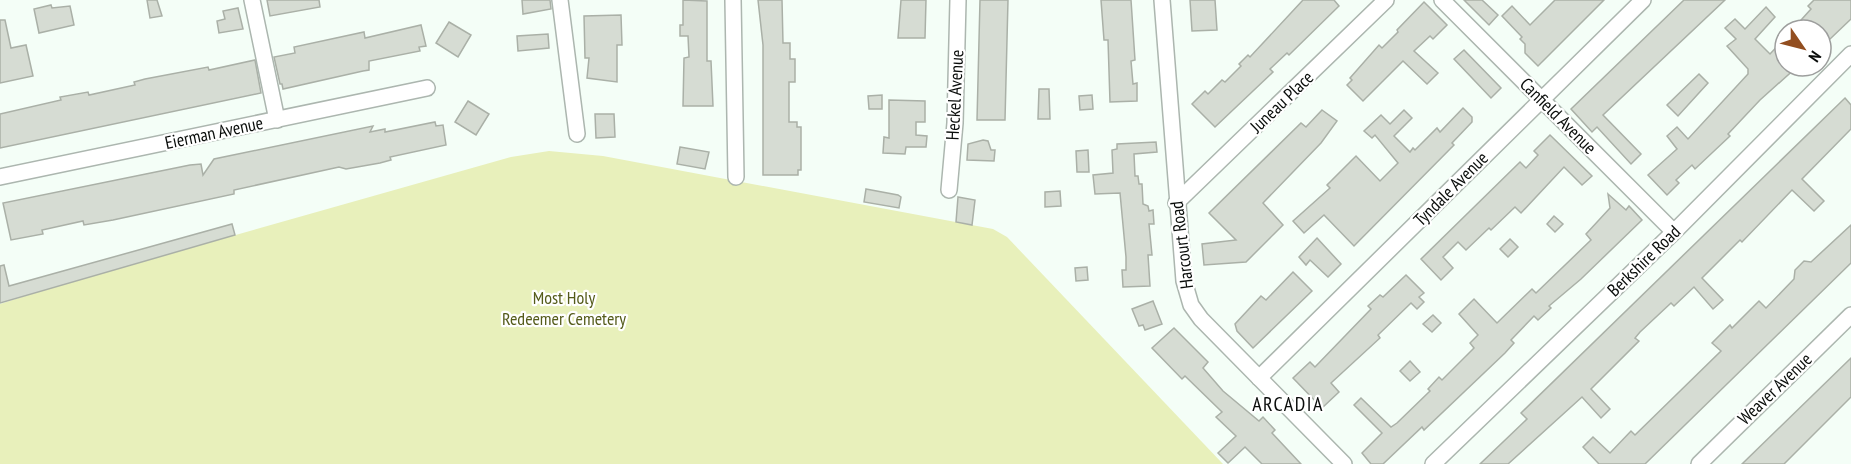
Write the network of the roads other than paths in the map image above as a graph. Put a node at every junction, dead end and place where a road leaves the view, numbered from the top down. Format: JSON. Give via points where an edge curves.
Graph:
{"nodes":[{"id":1,"x":252,"y":0,"type":"edge"},
{"id":2,"x":560,"y":0,"type":"edge"},
{"id":3,"x":733,"y":0,"type":"edge"},
{"id":4,"x":958,"y":0,"type":"edge"},
{"id":5,"x":1162,"y":0,"type":"edge"},
{"id":6,"x":1386,"y":0,"type":"edge"},
{"id":7,"x":1442,"y":0,"type":"edge"},
{"id":8,"x":1643,"y":0,"type":"edge"},
{"id":9,"x":1851,"y":54,"type":"edge"},
{"id":10,"x":427,"y":88,"type":"dead end"},
{"id":11,"x":1542,"y":100,"type":"junction"},
{"id":12,"x":277,"y":120,"type":"junction"},
{"id":13,"x":577,"y":134,"type":"dead end"},
{"id":14,"x":0,"y":177,"type":"edge"},
{"id":15,"x":736,"y":177,"type":"dead end"},
{"id":16,"x":949,"y":190,"type":"dead end"},
{"id":17,"x":1176,"y":203,"type":"junction"},
{"id":18,"x":1674,"y":232,"type":"junction"},
{"id":19,"x":1851,"y":315,"type":"edge"},
{"id":20,"x":1259,"y":378,"type":"junction"},
{"id":21,"x":1344,"y":464,"type":"edge"},
{"id":22,"x":1433,"y":464,"type":"edge"},
{"id":23,"x":1699,"y":464,"type":"edge"}],
"edges":[{"from":1,"to":12,"type":"street"},
{"from":2,"to":13,"type":"street"},
{"from":3,"to":15,"type":"street"},
{"from":4,"to":16,"type":"street","name":"Heckel Avenue"},
{"from":5,"to":17,"type":"street","name":"Harcourt Road"},
{"from":6,"to":17,"type":"street","name":"Juneau Place"},
{"from":7,"to":11,"type":"street","name":"Canfield Avenue"},
{"from":8,"to":11,"type":"street","name":"Tyndale Avenue"},
{"from":9,"to":18,"type":"street","name":"Berkshire Road"},
{"from":10,"to":12,"type":"street","name":"Eierman Avenue"},
{"from":11,"to":18,"type":"street","name":"Canfield Avenue"},
{"from":11,"to":20,"type":"street","name":"Tyndale Avenue"},
{"from":12,"to":14,"type":"street","name":"Eierman Avenue"},
{"from":17,"to":20,"type":"street","name":"Harcourt Road","via":[[1184,281],[1191,305]]},
{"from":18,"to":22,"type":"street","name":"Berkshire Road"},
{"from":19,"to":23,"type":"street","name":"Weaver Avenue"},
{"from":20,"to":21,"type":"street","name":"Harcourt Road"}]}
